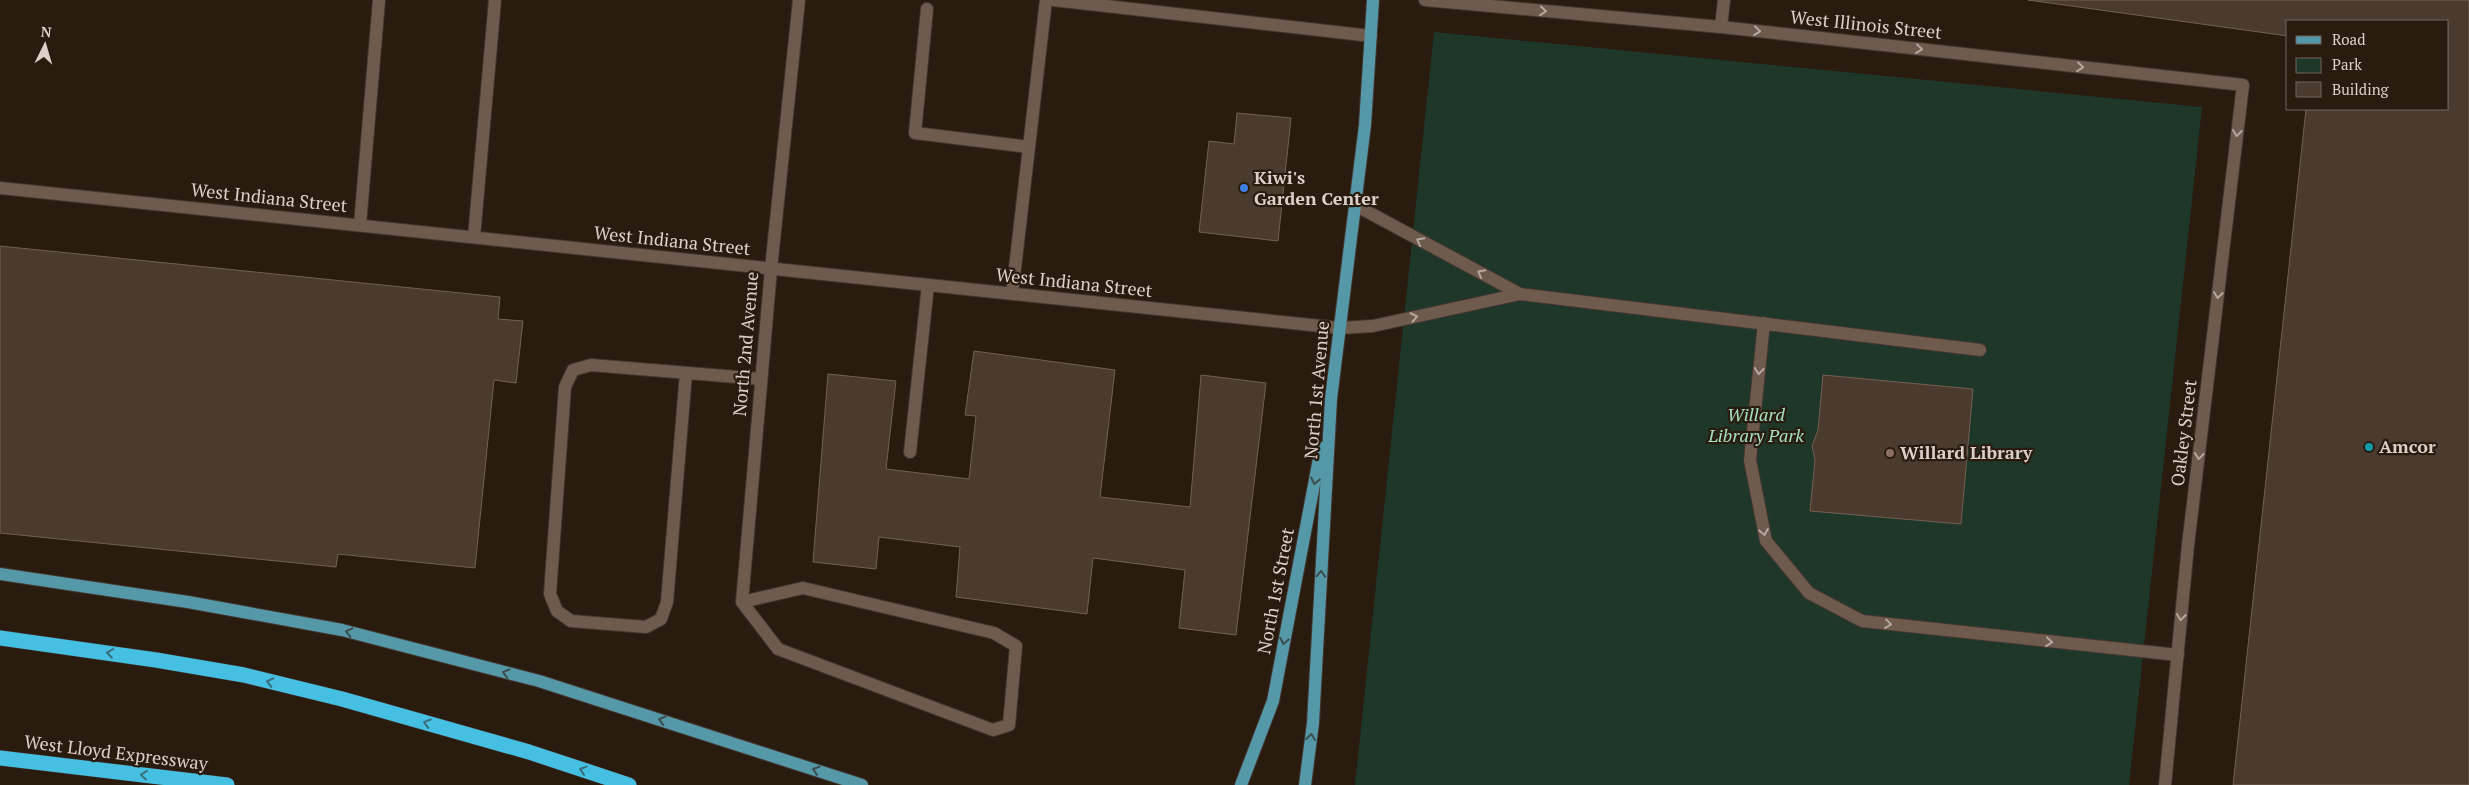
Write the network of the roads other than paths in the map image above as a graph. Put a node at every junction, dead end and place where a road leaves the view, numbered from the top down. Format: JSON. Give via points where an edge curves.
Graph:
{"nodes":[{"id":1,"x":379,"y":0,"type":"edge"},
{"id":2,"x":495,"y":0,"type":"edge"},
{"id":3,"x":799,"y":0,"type":"edge"},
{"id":4,"x":1046,"y":0,"type":"edge"},
{"id":5,"x":1053,"y":0,"type":"edge"},
{"id":6,"x":1373,"y":0,"type":"edge"},
{"id":7,"x":1425,"y":0,"type":"edge"},
{"id":8,"x":1724,"y":0,"type":"edge"},
{"id":9,"x":927,"y":9,"type":"dead end"},
{"id":10,"x":1721,"y":26,"type":"junction"},
{"id":11,"x":1371,"y":36,"type":"junction"},
{"id":12,"x":2243,"y":85,"type":"joint"},
{"id":13,"x":1029,"y":147,"type":"junction"},
{"id":14,"x":0,"y":188,"type":"edge"},
{"id":15,"x":1354,"y":205,"type":"junction"},
{"id":16,"x":360,"y":225,"type":"junction"},
{"id":17,"x":474,"y":237,"type":"junction"},
{"id":18,"x":771,"y":268,"type":"junction"},
{"id":19,"x":928,"y":285,"type":"junction"},
{"id":20,"x":1012,"y":294,"type":"junction"},
{"id":21,"x":1520,"y":294,"type":"junction"},
{"id":22,"x":1764,"y":323,"type":"junction"},
{"id":23,"x":1340,"y":328,"type":"junction"},
{"id":24,"x":1980,"y":350,"type":"dead end"},
{"id":25,"x":686,"y":373,"type":"junction"},
{"id":26,"x":760,"y":379,"type":"junction"},
{"id":27,"x":1331,"y":399,"type":"junction"},
{"id":28,"x":910,"y":452,"type":"dead end"},
{"id":29,"x":0,"y":574,"type":"edge"},
{"id":30,"x":742,"y":602,"type":"junction"},
{"id":31,"x":0,"y":638,"type":"edge"},
{"id":32,"x":2178,"y":655,"type":"junction"},
{"id":33,"x":0,"y":758,"type":"edge"},
{"id":34,"x":227,"y":785,"type":"edge"},
{"id":35,"x":629,"y":785,"type":"edge"},
{"id":36,"x":862,"y":785,"type":"edge"},
{"id":37,"x":1241,"y":785,"type":"edge"},
{"id":38,"x":1305,"y":785,"type":"edge"},
{"id":39,"x":2164,"y":785,"type":"edge"}],
"edges":[{"from":1,"to":16,"type":"street"},
{"from":2,"to":17,"type":"street"},
{"from":3,"to":18,"type":"street","name":"North 2nd Avenue"},
{"from":4,"to":13,"type":"street"},
{"from":5,"to":11,"type":"street"},
{"from":6,"to":11,"type":"main road","name":"North 1st Avenue"},
{"from":7,"to":10,"type":"street","name":"West Illinois Street","one_way":true},
{"from":8,"to":10,"type":"street"},
{"from":9,"to":13,"type":"street","via":[[915,133]]},
{"from":10,"to":12,"type":"street","name":"West Illinois Street","one_way":true},
{"from":11,"to":15,"type":"main road","name":"North 1st Avenue","via":[[1365,125]]},
{"from":12,"to":32,"type":"street","name":"Oakley Street","one_way":true,"via":[[2188,545]]},
{"from":13,"to":20,"type":"street"},
{"from":14,"to":16,"type":"street","name":"West Indiana Street"},
{"from":21,"to":15,"type":"street","one_way":true},
{"from":15,"to":23,"type":"main road","name":"North 1st Avenue"},
{"from":16,"to":17,"type":"street","name":"West Indiana Street"},
{"from":17,"to":18,"type":"street","name":"West Indiana Street"},
{"from":18,"to":19,"type":"street","name":"West Indiana Street"},
{"from":18,"to":26,"type":"street","name":"North 2nd Avenue"},
{"from":19,"to":20,"type":"street","name":"West Indiana Street"},
{"from":19,"to":28,"type":"street"},
{"from":20,"to":23,"type":"street","name":"West Indiana Street"},
{"from":21,"to":22,"type":"street"},
{"from":23,"to":21,"type":"street","name":"West Indiana Street","one_way":true,"via":[[1373,326]]},
{"from":22,"to":24,"type":"street"},
{"from":22,"to":32,"type":"street","one_way":true,"via":[[1750,460],[1766,541],[1809,593],[1862,621]]},
{"from":23,"to":27,"type":"main road","name":"North 1st Avenue"},
{"from":25,"to":25,"type":"street","via":[[591,366],[573,370],[565,387],[550,594],[557,611],[571,621],[646,627],[661,619],[667,602]]},
{"from":25,"to":26,"type":"street"},
{"from":26,"to":30,"type":"street","name":"North 2nd Avenue"},
{"from":27,"to":37,"type":"main road","name":"North 1st Street","one_way":true,"via":[[1273,701]]},
{"from":38,"to":27,"type":"main road","name":"North 1st Avenue","one_way":true,"via":[[1313,723]]},
{"from":36,"to":29,"type":"main road","one_way":true,"via":[[538,681],[342,630],[188,602]]},
{"from":30,"to":30,"type":"street","via":[[778,649],[993,730],[1009,725],[1016,646],[994,632],[803,588]]},
{"from":35,"to":31,"type":"highway","one_way":true,"via":[[519,749],[342,699],[244,676]]},
{"from":32,"to":39,"type":"street","name":"Oakley Street"},
{"from":34,"to":33,"type":"highway","name":"West Lloyd Expressway","one_way":true}]}
